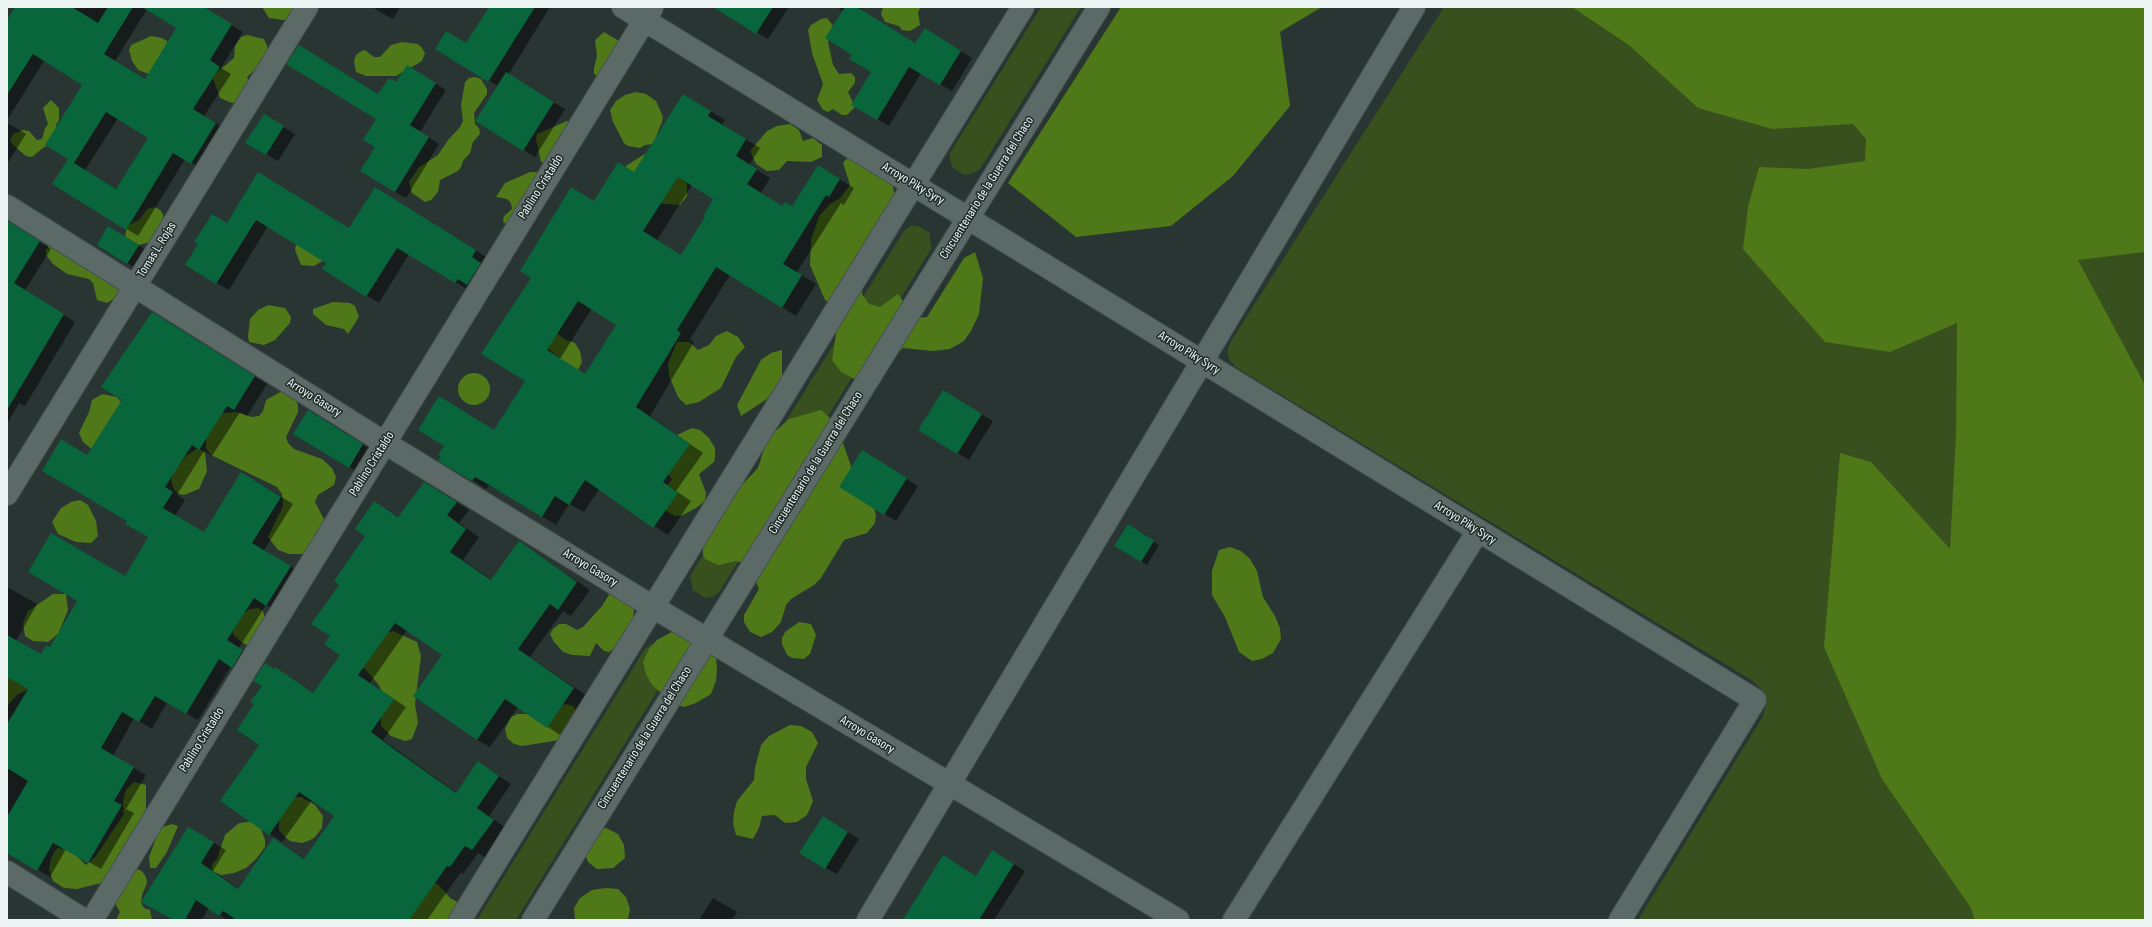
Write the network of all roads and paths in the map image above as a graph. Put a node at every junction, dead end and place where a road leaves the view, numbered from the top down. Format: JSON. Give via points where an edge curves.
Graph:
{"nodes":[{"id":1,"x":307,"y":7,"type":"edge"},
{"id":2,"x":624,"y":7,"type":"edge"},
{"id":3,"x":1023,"y":7,"type":"edge"},
{"id":4,"x":1099,"y":7,"type":"edge"},
{"id":5,"x":1414,"y":7,"type":"edge"},
{"id":6,"x":648,"y":13,"type":"edge"},
{"id":7,"x":914,"y":184,"type":"junction"},
{"id":8,"x":7,"y":206,"type":"edge"},
{"id":9,"x":969,"y":218,"type":"junction"},
{"id":10,"x":135,"y":286,"type":"junction"},
{"id":11,"x":1202,"y":361,"type":"junction"},
{"id":12,"x":385,"y":442,"type":"junction"},
{"id":13,"x":7,"y":494,"type":"edge"},
{"id":14,"x":1478,"y":531,"type":"junction"},
{"id":15,"x":654,"y":607,"type":"junction"},
{"id":16,"x":706,"y":638,"type":"junction"},
{"id":17,"x":949,"y":784,"type":"junction"},
{"id":18,"x":7,"y":872,"type":"edge"},
{"id":19,"x":84,"y":920,"type":"edge"},
{"id":20,"x":92,"y":920,"type":"edge"},
{"id":21,"x":460,"y":920,"type":"edge"},
{"id":22,"x":533,"y":920,"type":"edge"},
{"id":23,"x":868,"y":920,"type":"edge"},
{"id":24,"x":1178,"y":920,"type":"edge"},
{"id":25,"x":1234,"y":920,"type":"edge"},
{"id":26,"x":1620,"y":920,"type":"edge"}],
"edges":[{"from":1,"to":10,"type":"street","name":"Tomas L. Rojas"},
{"from":2,"to":6,"type":"street","name":"Arroyo Piky Syry"},
{"from":3,"to":7,"type":"street"},
{"from":4,"to":9,"type":"street","name":"Cincuentenario de la Guerra del Chaco"},
{"from":5,"to":11,"type":"street"},
{"from":6,"to":7,"type":"street","name":"Arroyo Piky Syry"},
{"from":6,"to":12,"type":"street","name":"Pablino Cristaldo"},
{"from":7,"to":9,"type":"street","name":"Arroyo Piky Syry"},
{"from":7,"to":15,"type":"street"},
{"from":8,"to":10,"type":"street","name":"Arroyo Gasory"},
{"from":9,"to":11,"type":"street","name":"Arroyo Piky Syry"},
{"from":9,"to":16,"type":"street","name":"Cincuentenario de la Guerra del Chaco"},
{"from":10,"to":12,"type":"street","name":"Arroyo Gasory"},
{"from":10,"to":13,"type":"street","name":"Tomas L. Rojas"},
{"from":11,"to":14,"type":"street","name":"Arroyo Piky Syry"},
{"from":11,"to":17,"type":"street"},
{"from":12,"to":15,"type":"street","name":"Arroyo Gasory"},
{"from":12,"to":20,"type":"street","name":"Pablino Cristaldo"},
{"from":14,"to":25,"type":"street"},
{"from":14,"to":26,"type":"street","name":"Arroyo Piky Syry","via":[[1755,700]]},
{"from":15,"to":16,"type":"street","name":"Arroyo Gasory"},
{"from":15,"to":21,"type":"street"},
{"from":16,"to":17,"type":"street","name":"Arroyo Gasory"},
{"from":16,"to":22,"type":"street","name":"Cincuentenario de la Guerra del Chaco"},
{"from":17,"to":23,"type":"street"},
{"from":17,"to":24,"type":"street","name":"Arroyo Gasory"},
{"from":18,"to":19,"type":"street"}]}
